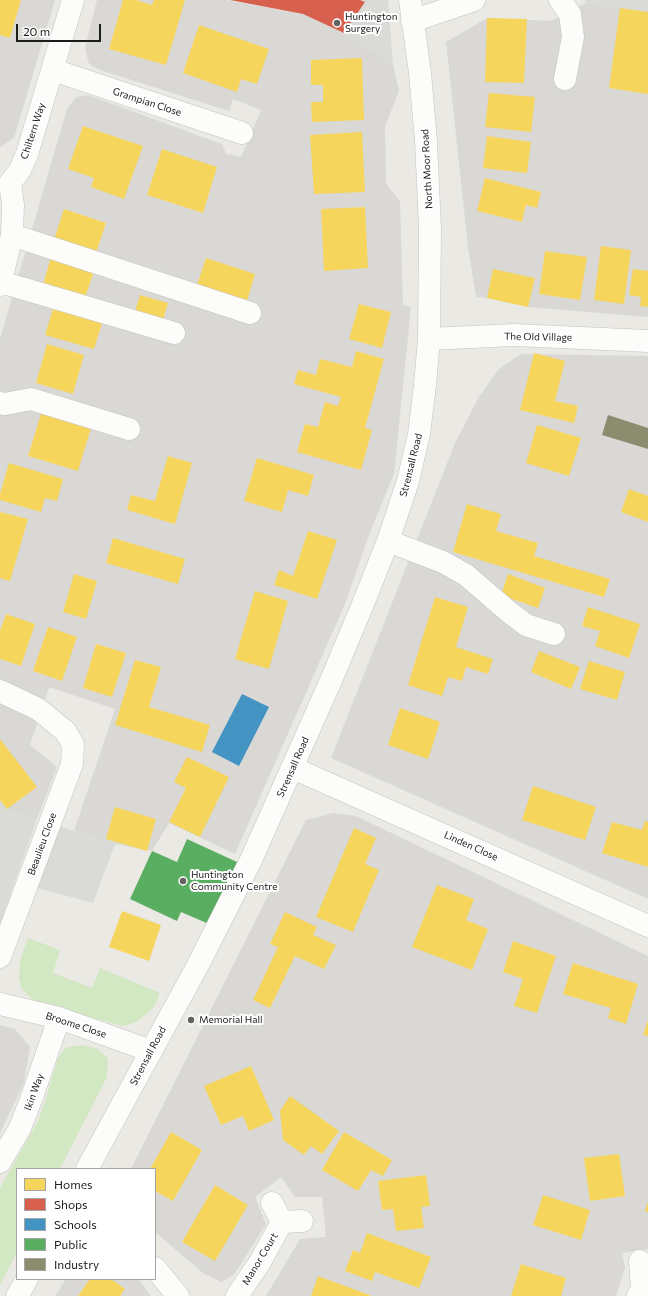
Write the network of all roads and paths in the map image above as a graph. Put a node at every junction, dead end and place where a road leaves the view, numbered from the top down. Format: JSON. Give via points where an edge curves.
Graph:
{"nodes":[{"id":1,"x":73,"y":0,"type":"edge"},
{"id":2,"x":474,"y":0,"type":"edge"},
{"id":3,"x":560,"y":0,"type":"edge"},
{"id":4,"x":411,"y":10,"type":"edge"},
{"id":5,"x":52,"y":70,"type":"junction"},
{"id":6,"x":565,"y":79,"type":"dead end"},
{"id":7,"x":242,"y":133,"type":"dead end"},
{"id":8,"x":5,"y":184,"type":"edge"},
{"id":9,"x":12,"y":235,"type":"junction"},
{"id":10,"x":0,"y":283,"type":"edge"},
{"id":11,"x":250,"y":313,"type":"dead end"},
{"id":12,"x":174,"y":333,"type":"dead end"},
{"id":13,"x":429,"y":339,"type":"junction"},
{"id":14,"x":648,"y":341,"type":"edge"},
{"id":15,"x":0,"y":402,"type":"edge"},
{"id":16,"x":130,"y":429,"type":"dead end"},
{"id":17,"x":388,"y":541,"type":"junction"},
{"id":18,"x":554,"y":634,"type":"dead end"},
{"id":19,"x":0,"y":691,"type":"edge"},
{"id":20,"x":292,"y":768,"type":"junction"},
{"id":21,"x":648,"y":926,"type":"edge"},
{"id":22,"x":0,"y":957,"type":"edge"},
{"id":23,"x":0,"y":1004,"type":"edge"},
{"id":24,"x":59,"y":1018,"type":"junction"},
{"id":25,"x":151,"y":1051,"type":"junction"},
{"id":26,"x":0,"y":1162,"type":"edge"},
{"id":27,"x":89,"y":1168,"type":"edge"},
{"id":28,"x":285,"y":1215,"type":"dead end"},
{"id":29,"x":640,"y":1261,"type":"dead end"},
{"id":30,"x":156,"y":1269,"type":"edge"},
{"id":31,"x":26,"y":1280,"type":"edge"},
{"id":32,"x":642,"y":1292,"type":"edge"},
{"id":33,"x":17,"y":1296,"type":"edge"},
{"id":34,"x":178,"y":1296,"type":"edge"},
{"id":35,"x":236,"y":1296,"type":"edge"}],
"edges":[{"from":1,"to":5,"type":"street","name":"Chiltern Way"},
{"from":2,"to":4,"type":"street"},
{"from":3,"to":6,"type":"street","via":[[570,14],[573,37]]},
{"from":4,"to":13,"type":"street","name":"North Moor Road","via":[[426,141],[430,228]]},
{"from":5,"to":7,"type":"street","name":"Grampian Close"},
{"from":5,"to":8,"type":"street","name":"Chiltern Way","via":[[28,154],[20,170]]},
{"from":8,"to":9,"type":"street","name":"Chiltern Way","via":[[12,205]]},
{"from":9,"to":10,"type":"street","name":"Chiltern Way"},
{"from":9,"to":11,"type":"street"},
{"from":10,"to":12,"type":"street"},
{"from":13,"to":14,"type":"street","name":"The Old Village","via":[[514,335]]},
{"from":13,"to":17,"type":"street","name":"Strensall Road","via":[[419,434],[408,481]]},
{"from":15,"to":16,"type":"street","via":[[5,404],[31,399]]},
{"from":17,"to":18,"type":"street","via":[[443,562],[466,575],[526,625]]},
{"from":17,"to":20,"type":"street","name":"Strensall Road"},
{"from":19,"to":22,"type":"street","name":"Beaulieu Close","via":[[38,709],[65,730],[73,744],[72,764]]},
{"from":20,"to":21,"type":"street","name":"Linden Close"},
{"from":20,"to":25,"type":"street","name":"Strensall Road","via":[[248,867]]},
{"from":23,"to":24,"type":"street","name":"Broome Close"},
{"from":24,"to":25,"type":"street","name":"Broome Close"},
{"from":24,"to":26,"type":"street","name":"Ikin Way","via":[[20,1128]]},
{"from":25,"to":27,"type":"street","name":"Strensall Road"},
{"from":28,"to":35,"type":"street","name":"Manor Court","via":[[260,1262]]},
{"from":29,"to":32,"type":"street"},
{"from":30,"to":34,"type":"street"},
{"from":31,"to":33,"type":"street"}]}
